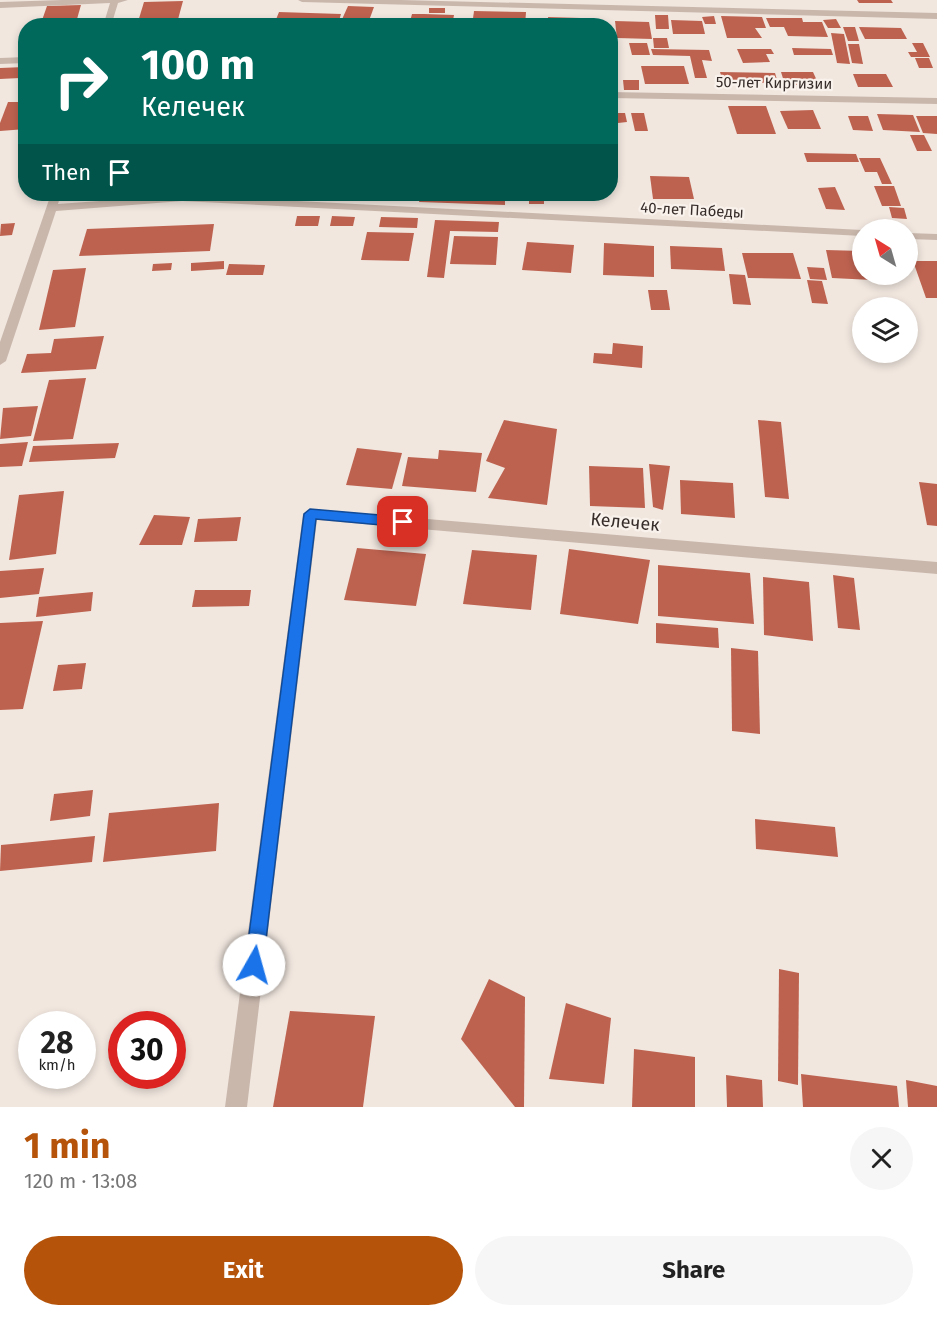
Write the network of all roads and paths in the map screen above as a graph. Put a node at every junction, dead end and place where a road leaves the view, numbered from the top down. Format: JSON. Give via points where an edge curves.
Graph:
{"nodes":[{"id":1,"x":115,"y":0,"type":"edge"},
{"id":2,"x":124,"y":0,"type":"edge"},
{"id":3,"x":302,"y":0,"type":"edge"},
{"id":4,"x":0,"y":5,"type":"edge"},
{"id":5,"x":937,"y":16,"type":"edge"},
{"id":6,"x":109,"y":18,"type":"edge"},
{"id":7,"x":18,"y":60,"type":"edge"},
{"id":8,"x":0,"y":61,"type":"edge"},
{"id":9,"x":618,"y":95,"type":"edge"},
{"id":10,"x":937,"y":101,"type":"edge"},
{"id":11,"x":54,"y":201,"type":"edge"},
{"id":12,"x":144,"y":201,"type":"edge"},
{"id":13,"x":241,"y":201,"type":"edge"},
{"id":14,"x":52,"y":208,"type":"junction"},
{"id":15,"x":852,"y":232,"type":"edge"},
{"id":16,"x":918,"y":236,"type":"edge"},
{"id":17,"x":937,"y":237,"type":"edge"},
{"id":18,"x":0,"y":361,"type":"edge"},
{"id":19,"x":937,"y":568,"type":"edge"},
{"id":20,"x":236,"y":1107,"type":"edge"}],
"edges":[{"from":1,"to":2,"type":"street"},
{"from":1,"to":4,"type":"street"},
{"from":1,"to":6,"type":"street"},
{"from":3,"to":5,"type":"street"},
{"from":7,"to":8,"type":"street"},
{"from":9,"to":10,"type":"street","name":"50-лет Киргизии"},
{"from":11,"to":14,"type":"street"},
{"from":12,"to":14,"type":"street","name":"40-лет Пабеды"},
{"from":13,"to":15,"type":"street","name":"40-лет Пабеды"},
{"from":14,"to":18,"type":"street"},
{"from":16,"to":17,"type":"street"},
{"from":19,"to":20,"type":"street","name":"Келечек","via":[[310,514]]}]}
